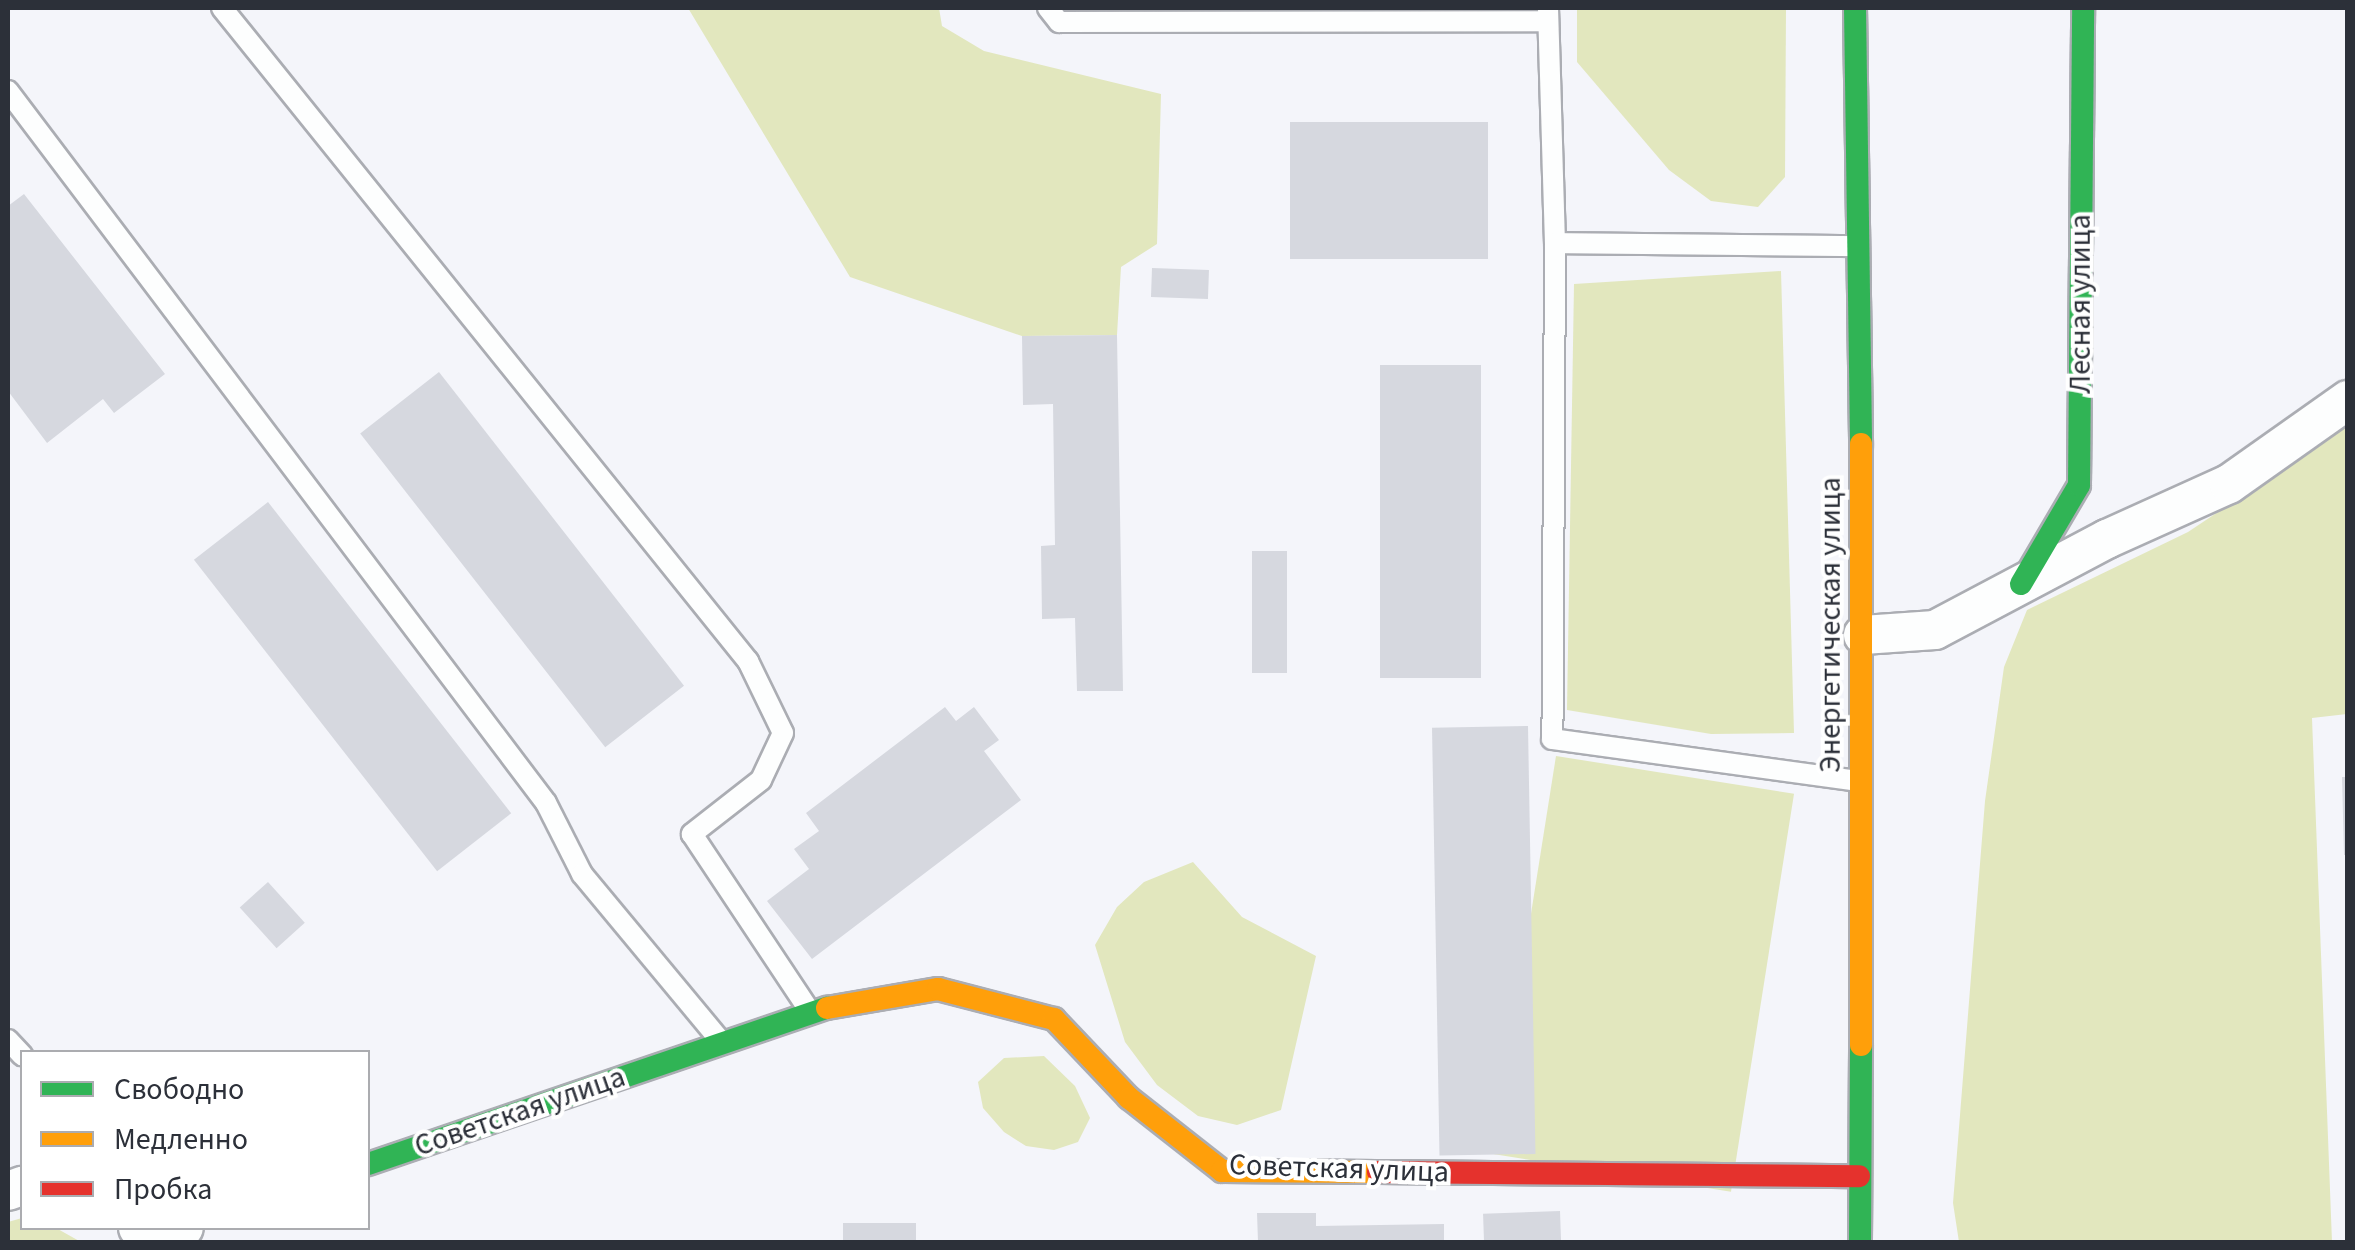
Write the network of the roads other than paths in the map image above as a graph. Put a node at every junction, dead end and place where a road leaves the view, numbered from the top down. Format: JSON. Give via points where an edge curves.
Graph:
{"nodes":[{"id":1,"x":222,"y":8,"type":"edge"},
{"id":2,"x":1048,"y":8,"type":"edge"},
{"id":3,"x":1856,"y":8,"type":"edge"},
{"id":4,"x":2083,"y":8,"type":"edge"},
{"id":5,"x":1548,"y":14,"type":"edge"},
{"id":6,"x":8,"y":91,"type":"edge"},
{"id":7,"x":1555,"y":242,"type":"junction"},
{"id":8,"x":1857,"y":246,"type":"junction"},
{"id":9,"x":2348,"y":400,"type":"edge"},
{"id":10,"x":2021,"y":584,"type":"junction"},
{"id":11,"x":1863,"y":634,"type":"junction"},
{"id":12,"x":1862,"y":782,"type":"junction"},
{"id":13,"x":810,"y":1011,"type":"junction"},
{"id":14,"x":721,"y":1042,"type":"junction"},
{"id":15,"x":370,"y":1163,"type":"edge"},
{"id":16,"x":1859,"y":1176,"type":"junction"},
{"id":17,"x":1860,"y":1242,"type":"edge"}],
"edges":[{"from":1,"to":13,"type":"lane","via":[[748,661],[783,734],[761,780],[692,834]]},
{"from":2,"to":5,"type":"lane","via":[[1059,22]]},
{"from":3,"to":8,"type":"street","name":"Энергетическая улица"},
{"from":4,"to":10,"type":"street","name":"Лесная улица","via":[[2080,486]]},
{"from":5,"to":7,"type":"lane"},
{"from":6,"to":14,"type":"lane","via":[[546,803],[582,874]]},
{"from":7,"to":8,"type":"lane"},
{"from":7,"to":12,"type":"lane","via":[[1552,739]]},
{"from":8,"to":11,"type":"street","name":"Энергетическая улица"},
{"from":9,"to":10,"type":"street","via":[[2229,484]]},
{"from":10,"to":11,"type":"street","via":[[1935,630]]},
{"from":11,"to":12,"type":"street","name":"Энергетическая улица"},
{"from":12,"to":16,"type":"street","name":"Энергетическая улица"},
{"from":13,"to":14,"type":"street","name":"Советская улица"},
{"from":13,"to":16,"type":"street","name":"Советская улица","via":[[938,989],[1054,1019],[1130,1098],[1222,1171]]},
{"from":14,"to":15,"type":"street","name":"Советская улица"},
{"from":16,"to":17,"type":"street","name":"Энергетическая улица"}]}
